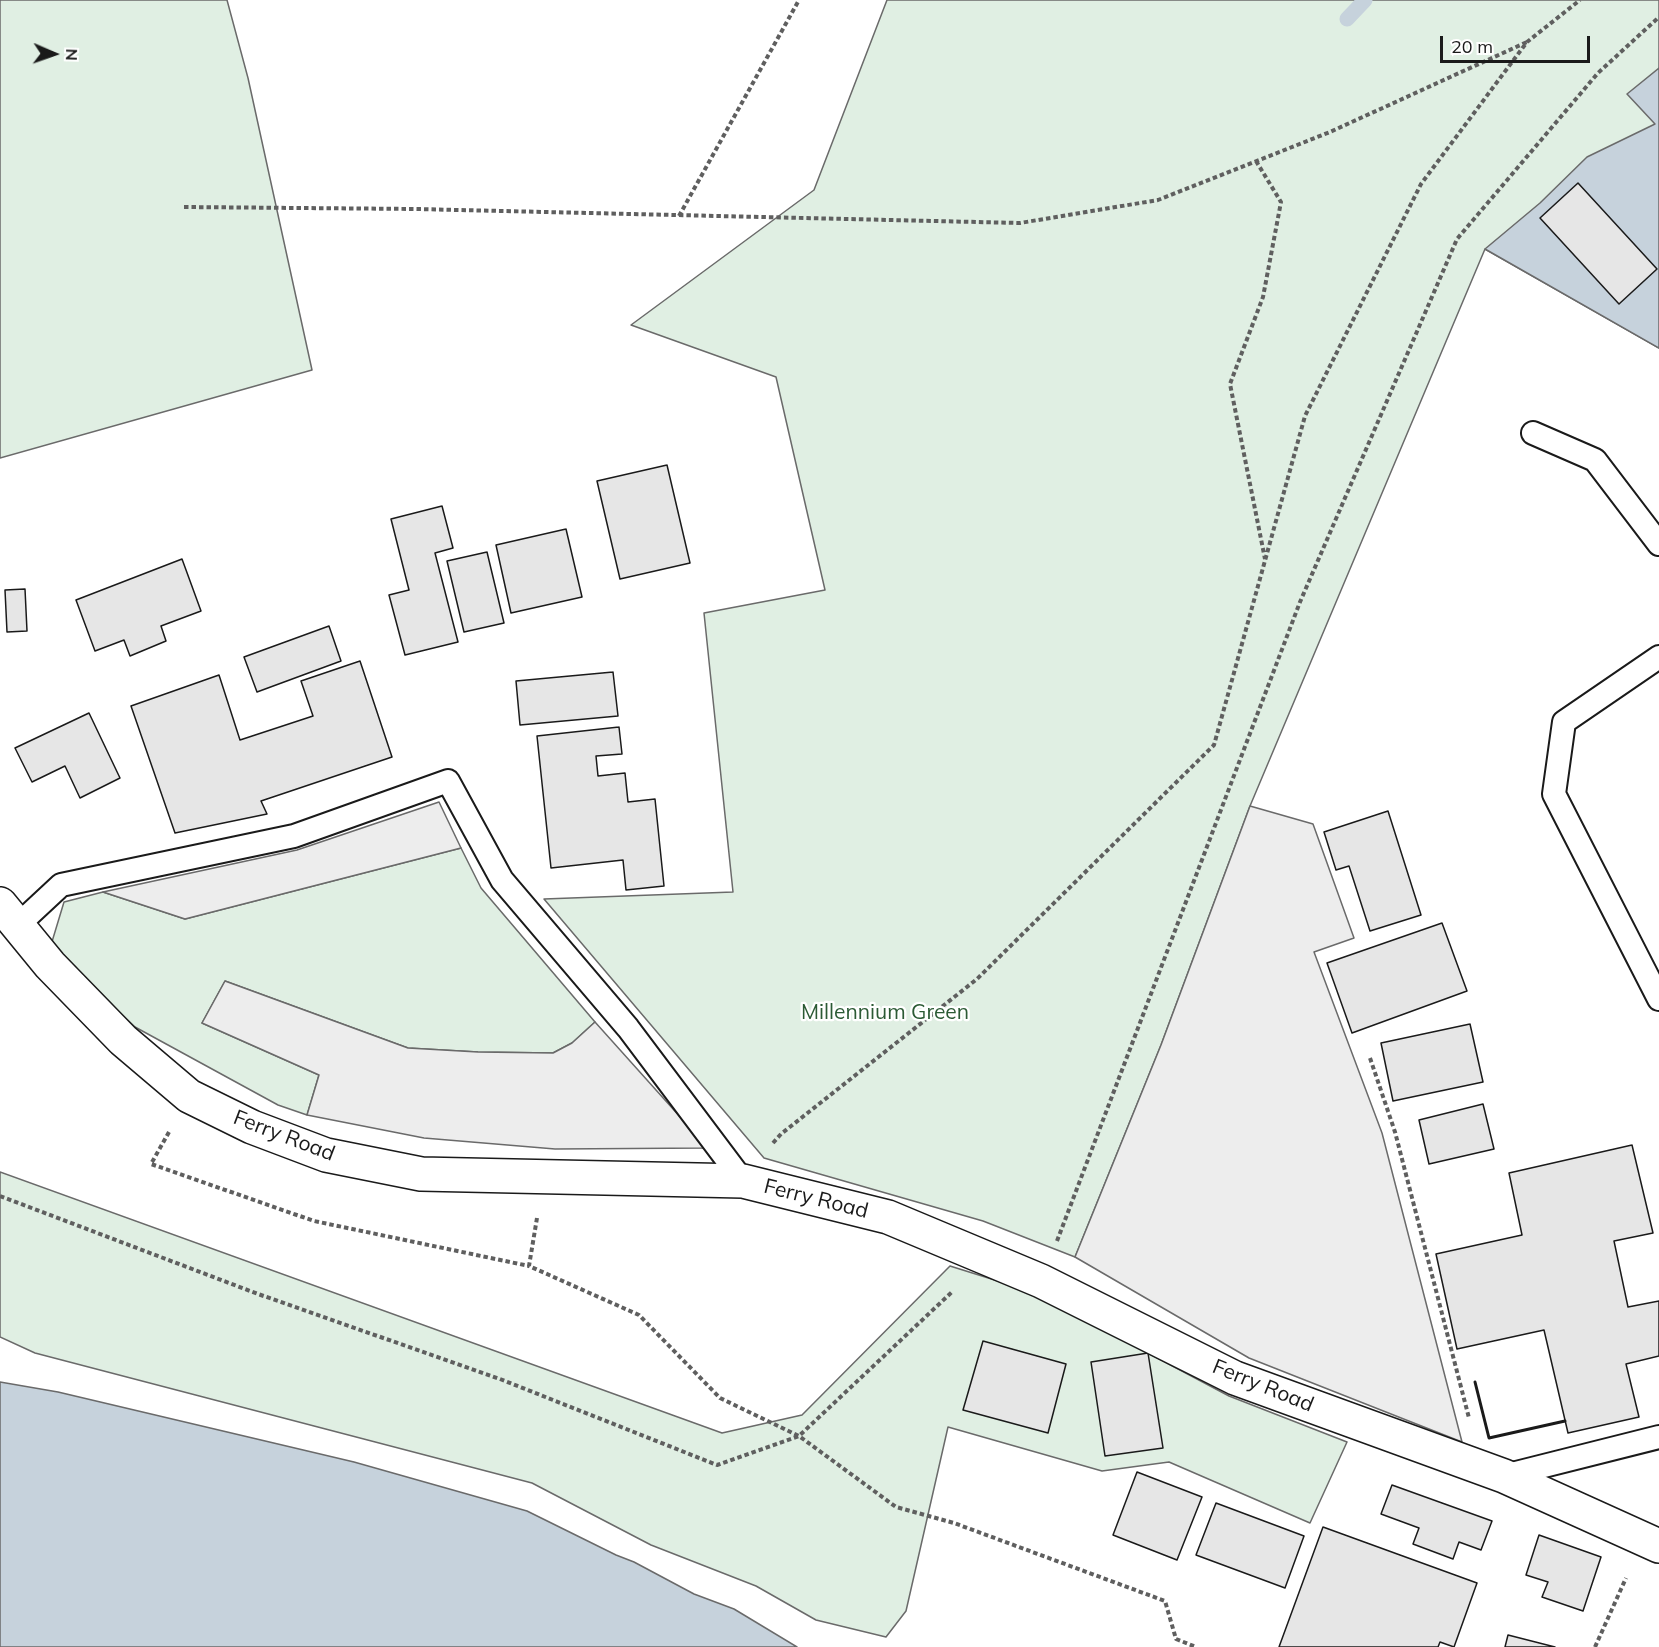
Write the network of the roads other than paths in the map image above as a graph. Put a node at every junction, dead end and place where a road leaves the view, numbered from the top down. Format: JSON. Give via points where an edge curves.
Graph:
{"nodes":[{"id":1,"x":1533,"y":433,"type":"dead end"},
{"id":2,"x":1659,"y":544,"type":"edge"},
{"id":3,"x":1659,"y":657,"type":"edge"},
{"id":4,"x":9,"y":914,"type":"edge"},
{"id":5,"x":1659,"y":999,"type":"edge"},
{"id":6,"x":743,"y":1181,"type":"junction"},
{"id":7,"x":1659,"y":1437,"type":"edge"},
{"id":8,"x":1493,"y":1472,"type":"junction"},
{"id":9,"x":1651,"y":1543,"type":"edge"}],
"edges":[{"from":1,"to":2,"type":"lane","via":[[1595,460]]},
{"from":3,"to":5,"type":"lane","via":[[1564,722],[1554,794]]},
{"from":4,"to":6,"type":"street","name":"Ferry Road","via":[[50,965],[123,1040],[189,1096],[252,1127],[326,1155],[421,1173]]},
{"from":4,"to":6,"type":"lane","via":[[61,885],[294,836],[448,781],[502,880],[628,1028]]},
{"from":6,"to":8,"type":"street","name":"Ferry Road","via":[[888,1217],[1041,1281],[1235,1378]]},
{"from":7,"to":8,"type":"lane"},
{"from":8,"to":9,"type":"street","name":"Ferry Road"}]}
